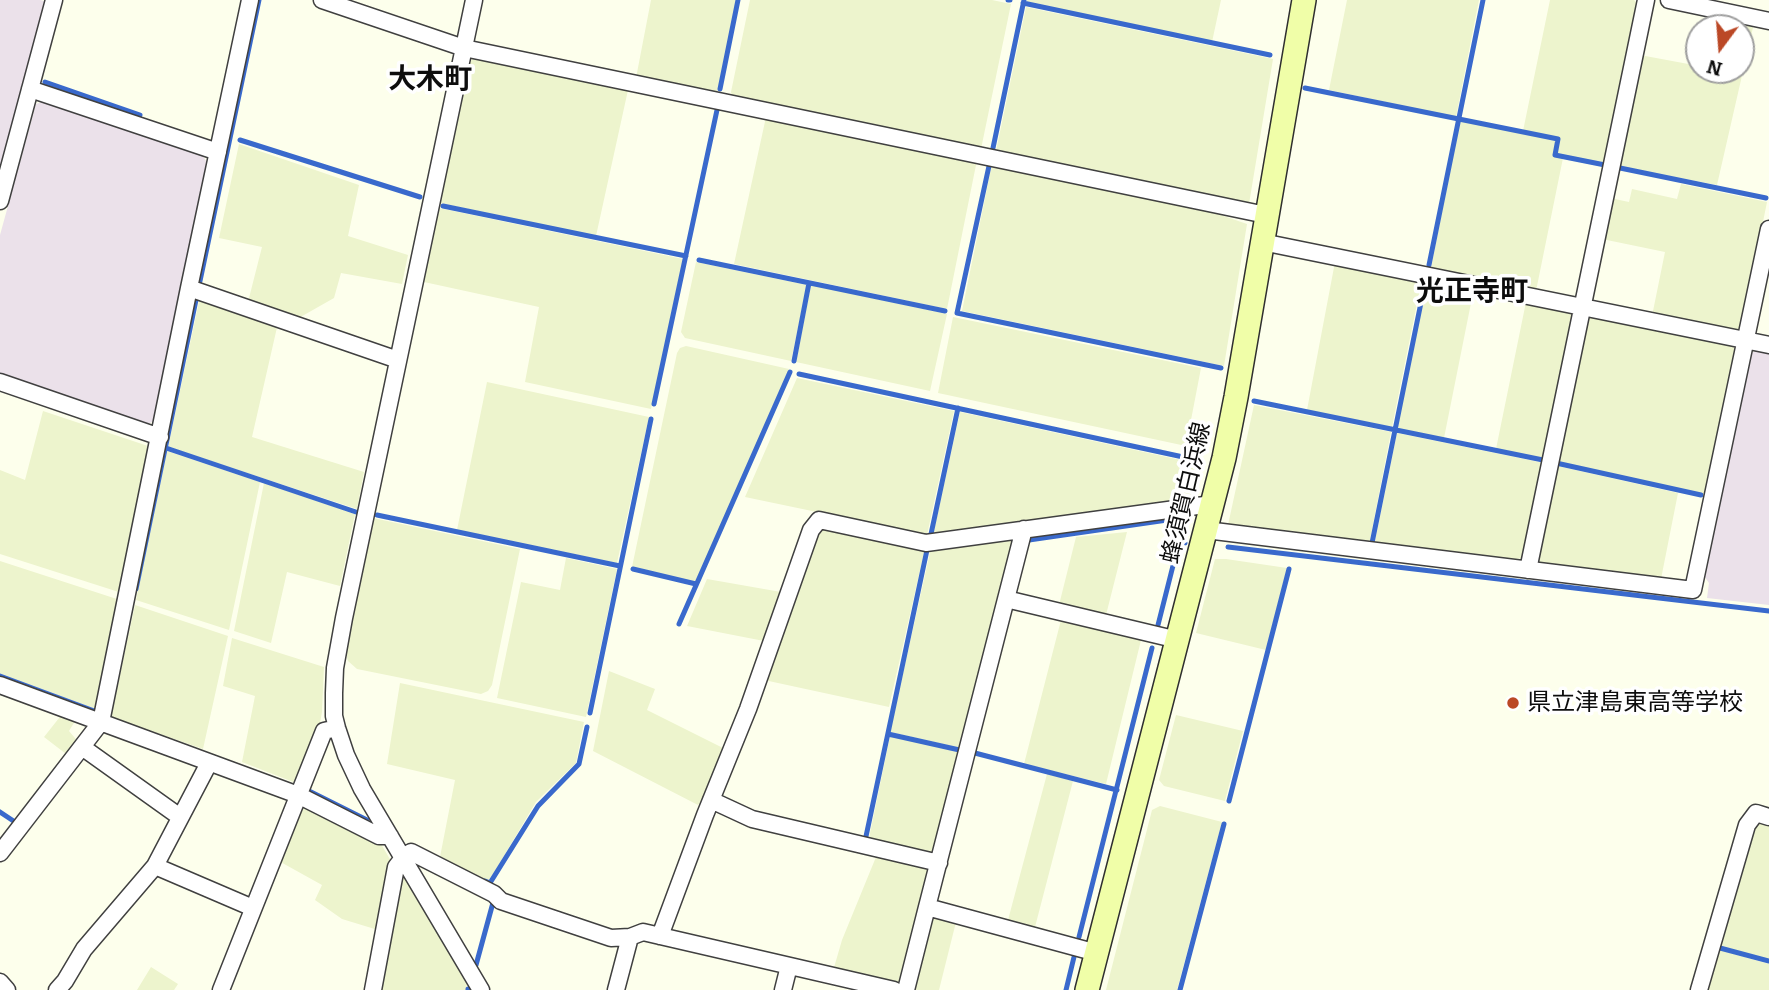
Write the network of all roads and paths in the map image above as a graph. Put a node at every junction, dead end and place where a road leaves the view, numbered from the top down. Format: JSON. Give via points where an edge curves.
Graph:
{"nodes":[{"id":1,"x":54,"y":0,"type":"edge"},
{"id":2,"x":250,"y":0,"type":"edge"},
{"id":3,"x":322,"y":0,"type":"edge"},
{"id":4,"x":474,"y":0,"type":"edge"},
{"id":5,"x":1304,"y":0,"type":"edge"},
{"id":6,"x":1646,"y":0,"type":"edge"},
{"id":7,"x":1669,"y":0,"type":"edge"},
{"id":8,"x":1769,"y":20,"type":"edge"},
{"id":9,"x":464,"y":48,"type":"junction"},
{"id":10,"x":30,"y":89,"type":"junction"},
{"id":11,"x":218,"y":152,"type":"junction"},
{"id":12,"x":0,"y":201,"type":"edge"},
{"id":13,"x":1266,"y":215,"type":"junction"},
{"id":14,"x":1769,"y":229,"type":"edge"},
{"id":15,"x":1262,"y":242,"type":"junction"},
{"id":16,"x":189,"y":288,"type":"junction"},
{"id":17,"x":1582,"y":308,"type":"junction"},
{"id":18,"x":1746,"y":340,"type":"junction"},
{"id":19,"x":1769,"y":345,"type":"edge"},
{"id":20,"x":398,"y":360,"type":"junction"},
{"id":21,"x":0,"y":382,"type":"edge"},
{"id":22,"x":160,"y":437,"type":"junction"},
{"id":23,"x":1212,"y":504,"type":"junction"},
{"id":24,"x":1024,"y":528,"type":"junction"},
{"id":25,"x":1206,"y":530,"type":"junction"},
{"id":26,"x":1528,"y":570,"type":"junction"},
{"id":27,"x":1006,"y":599,"type":"junction"},
{"id":28,"x":1178,"y":640,"type":"junction"},
{"id":29,"x":0,"y":685,"type":"edge"},
{"id":30,"x":101,"y":722,"type":"junction"},
{"id":31,"x":337,"y":728,"type":"junction"},
{"id":32,"x":82,"y":747,"type":"junction"},
{"id":33,"x":209,"y":763,"type":"junction"},
{"id":34,"x":298,"y":795,"type":"junction"},
{"id":35,"x":710,"y":800,"type":"junction"},
{"id":36,"x":180,"y":817,"type":"junction"},
{"id":37,"x":1769,"y":817,"type":"edge"},
{"id":38,"x":390,"y":836,"type":"junction"},
{"id":39,"x":0,"y":853,"type":"edge"},
{"id":40,"x":403,"y":858,"type":"junction"},
{"id":41,"x":939,"y":863,"type":"junction"},
{"id":42,"x":155,"y":866,"type":"junction"},
{"id":43,"x":927,"y":907,"type":"junction"},
{"id":44,"x":253,"y":908,"type":"junction"},
{"id":45,"x":660,"y":936,"type":"junction"},
{"id":46,"x":630,"y":937,"type":"junction"},
{"id":47,"x":1097,"y":953,"type":"junction"},
{"id":48,"x":789,"y":966,"type":"junction"},
{"id":49,"x":0,"y":982,"type":"edge"},
{"id":50,"x":6,"y":990,"type":"edge"},
{"id":51,"x":57,"y":990,"type":"edge"},
{"id":52,"x":221,"y":990,"type":"edge"},
{"id":53,"x":373,"y":990,"type":"edge"},
{"id":54,"x":481,"y":990,"type":"edge"},
{"id":55,"x":616,"y":990,"type":"edge"},
{"id":56,"x":783,"y":990,"type":"edge"},
{"id":57,"x":894,"y":990,"type":"edge"},
{"id":58,"x":906,"y":990,"type":"edge"},
{"id":59,"x":1087,"y":990,"type":"edge"},
{"id":60,"x":1699,"y":990,"type":"edge"}],
"edges":[{"from":1,"to":10,"type":"street"},
{"from":2,"to":11,"type":"street"},
{"from":3,"to":9,"type":"street"},
{"from":4,"to":9,"type":"street"},
{"from":5,"to":13,"type":"main road","name":"蜂須賀白浜線"},
{"from":6,"to":17,"type":"street"},
{"from":7,"to":8,"type":"street"},
{"from":9,"to":13,"type":"street"},
{"from":9,"to":20,"type":"street"},
{"from":10,"to":11,"type":"street"},
{"from":10,"to":12,"type":"street"},
{"from":11,"to":16,"type":"street"},
{"from":13,"to":15,"type":"main road","name":"蜂須賀白浜線"},
{"from":14,"to":18,"type":"street"},
{"from":15,"to":17,"type":"street"},
{"from":15,"to":23,"type":"main road","name":"蜂須賀白浜線","via":[[1236,397]]},
{"from":16,"to":20,"type":"street"},
{"from":16,"to":22,"type":"street"},
{"from":17,"to":18,"type":"street"},
{"from":17,"to":26,"type":"street"},
{"from":18,"to":19,"type":"street"},
{"from":18,"to":26,"type":"street","via":[[1693,590]]},
{"from":20,"to":31,"type":"street","via":[[335,668]]},
{"from":21,"to":22,"type":"street"},
{"from":22,"to":30,"type":"street"},
{"from":23,"to":24,"type":"street"},
{"from":23,"to":25,"type":"main road","name":"蜂須賀白浜線"},
{"from":24,"to":27,"type":"street"},
{"from":24,"to":35,"type":"street","via":[[926,543],[818,520]]},
{"from":25,"to":26,"type":"street"},
{"from":25,"to":28,"type":"main road","name":"蜂須賀白浜線"},
{"from":27,"to":28,"type":"street"},
{"from":27,"to":41,"type":"street"},
{"from":28,"to":47,"type":"main road","name":"蜂須賀白浜線"},
{"from":29,"to":30,"type":"street"},
{"from":30,"to":32,"type":"street"},
{"from":30,"to":33,"type":"street"},
{"from":31,"to":34,"type":"street","via":[[324,731]]},
{"from":31,"to":38,"type":"street","via":[[362,789]]},
{"from":32,"to":36,"type":"street"},
{"from":32,"to":39,"type":"street"},
{"from":33,"to":34,"type":"street"},
{"from":33,"to":36,"type":"street"},
{"from":34,"to":38,"type":"street","via":[[379,836]]},
{"from":34,"to":44,"type":"street"},
{"from":35,"to":41,"type":"street","via":[[752,819]]},
{"from":35,"to":45,"type":"street"},
{"from":36,"to":42,"type":"street"},
{"from":37,"to":60,"type":"street","via":[[1756,813],[1747,825]]},
{"from":38,"to":40,"type":"street"},
{"from":40,"to":46,"type":"street","via":[[411,852],[501,901],[611,938]]},
{"from":40,"to":53,"type":"street","via":[[396,867]]},
{"from":40,"to":54,"type":"street"},
{"from":41,"to":43,"type":"street"},
{"from":42,"to":44,"type":"street"},
{"from":42,"to":51,"type":"street","via":[[84,949]]},
{"from":43,"to":47,"type":"street"},
{"from":43,"to":58,"type":"street"},
{"from":44,"to":52,"type":"street"},
{"from":45,"to":46,"type":"street","via":[[643,932]]},
{"from":45,"to":48,"type":"street"},
{"from":46,"to":55,"type":"street"},
{"from":47,"to":59,"type":"main road","name":"蜂須賀白浜線"},
{"from":48,"to":56,"type":"street"},
{"from":48,"to":57,"type":"street"},
{"from":49,"to":50,"type":"street"}]}
